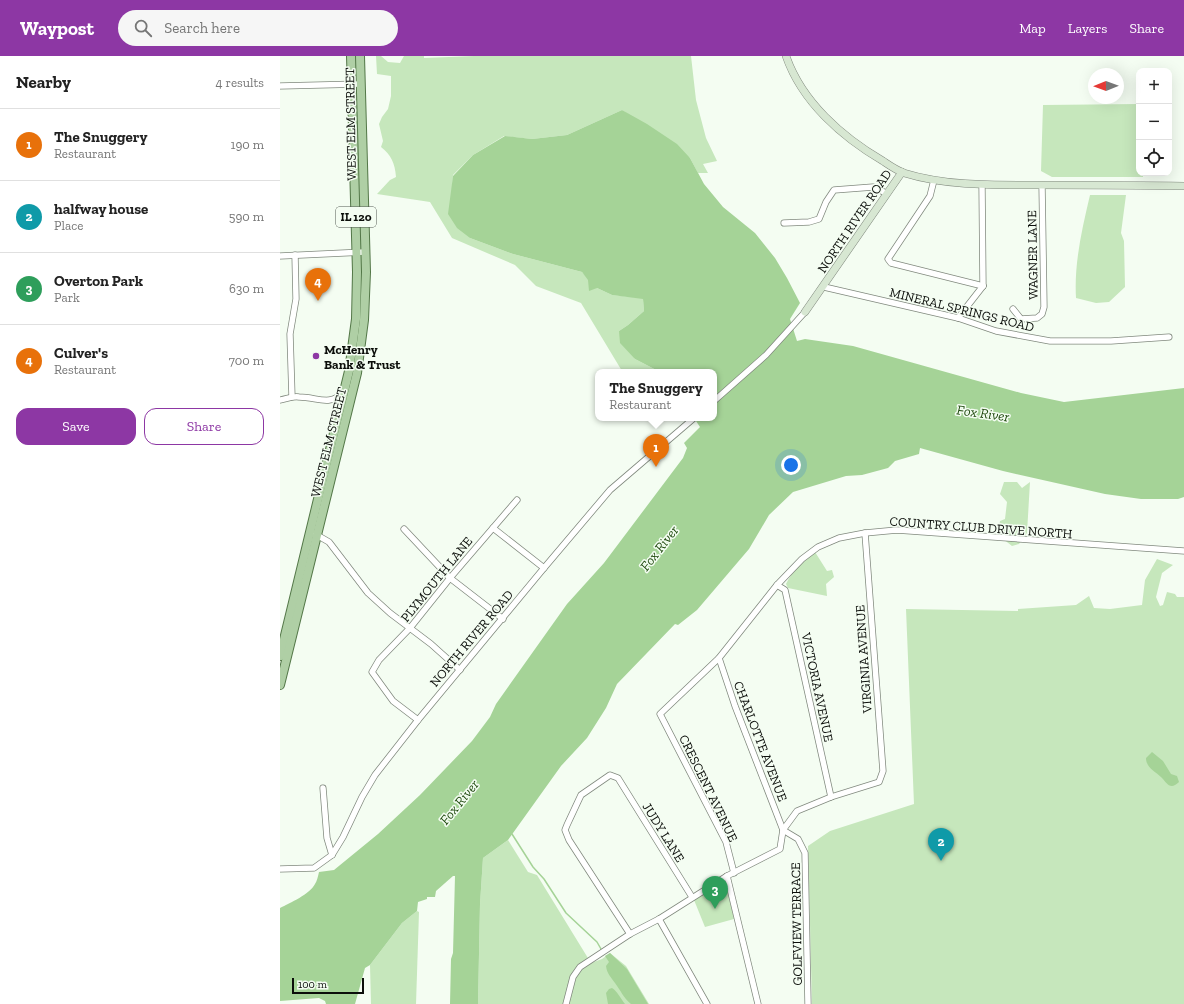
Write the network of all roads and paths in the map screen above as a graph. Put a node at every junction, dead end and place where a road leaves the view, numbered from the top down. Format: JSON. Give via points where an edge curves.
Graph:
{"nodes":[{"id":1,"x":351,"y":56,"type":"edge"},
{"id":2,"x":360,"y":56,"type":"edge"},
{"id":3,"x":786,"y":56,"type":"edge"},
{"id":4,"x":356,"y":84,"type":"junction"},
{"id":5,"x":280,"y":86,"type":"edge"},
{"id":6,"x":902,"y":172,"type":"junction"},
{"id":7,"x":934,"y":180,"type":"junction"},
{"id":8,"x":982,"y":185,"type":"junction"},
{"id":9,"x":1042,"y":185,"type":"junction"},
{"id":10,"x":1184,"y":186,"type":"edge"},
{"id":11,"x":886,"y":193,"type":"junction"},
{"id":12,"x":784,"y":223,"type":"dead end"},
{"id":13,"x":361,"y":252,"type":"junction"},
{"id":14,"x":295,"y":255,"type":"junction"},
{"id":15,"x":280,"y":256,"type":"edge"},
{"id":16,"x":983,"y":286,"type":"junction"},
{"id":17,"x":824,"y":287,"type":"junction"},
{"id":18,"x":1013,"y":309,"type":"dead end"},
{"id":19,"x":805,"y":312,"type":"joint"},
{"id":20,"x":958,"y":318,"type":"junction"},
{"id":21,"x":1169,"y":337,"type":"dead end"},
{"id":22,"x":344,"y":392,"type":"junction"},
{"id":23,"x":292,"y":397,"type":"junction"},
{"id":24,"x":717,"y":398,"type":"edge"},
{"id":25,"x":280,"y":400,"type":"edge"},
{"id":26,"x":329,"y":400,"type":"junction"},
{"id":27,"x":340,"y":412,"type":"junction"},
{"id":28,"x":690,"y":421,"type":"edge"},
{"id":29,"x":517,"y":500,"type":"dead end"},
{"id":30,"x":493,"y":528,"type":"junction"},
{"id":31,"x":404,"y":530,"type":"dead end"},
{"id":32,"x":865,"y":533,"type":"junction"},
{"id":33,"x":314,"y":534,"type":"junction"},
{"id":34,"x":1184,"y":551,"type":"edge"},
{"id":35,"x":544,"y":568,"type":"junction"},
{"id":36,"x":450,"y":578,"type":"junction"},
{"id":37,"x":778,"y":585,"type":"junction"},
{"id":38,"x":503,"y":619,"type":"junction"},
{"id":39,"x":410,"y":628,"type":"junction"},
{"id":40,"x":280,"y":656,"type":"edge"},
{"id":41,"x":719,"y":658,"type":"junction"},
{"id":42,"x":460,"y":670,"type":"junction"},
{"id":43,"x":280,"y":685,"type":"edge"},
{"id":44,"x":660,"y":714,"type":"joint"},
{"id":45,"x":418,"y":720,"type":"junction"},
{"id":46,"x":323,"y":788,"type":"dead end"},
{"id":47,"x":831,"y":797,"type":"junction"},
{"id":48,"x":783,"y":830,"type":"junction"},
{"id":49,"x":332,"y":855,"type":"junction"},
{"id":50,"x":280,"y":869,"type":"edge"},
{"id":51,"x":734,"y":872,"type":"junction"},
{"id":52,"x":727,"y":876,"type":"junction"},
{"id":53,"x":692,"y":897,"type":"junction"},
{"id":54,"x":659,"y":919,"type":"junction"},
{"id":55,"x":630,"y":934,"type":"junction"},
{"id":56,"x":566,"y":1004,"type":"edge"},
{"id":57,"x":707,"y":1004,"type":"edge"},
{"id":58,"x":758,"y":1004,"type":"edge"},
{"id":59,"x":809,"y":1004,"type":"edge"}],
"edges":[{"from":1,"to":4,"type":"main road","name":"WEST ELM STREET","number":"IL 120"},
{"from":2,"to":4,"type":"main road","name":"WEST ELM STREET","number":"IL 120"},
{"from":3,"to":6,"type":"street","via":[[809,98],[829,121],[858,145]]},
{"from":4,"to":5,"type":"street"},
{"from":4,"to":13,"type":"main road","name":"WEST ELM STREET","number":"IL 120"},
{"from":6,"to":7,"type":"street","name":"NORTH RIVER ROAD"},
{"from":6,"to":11,"type":"street","name":"NORTH RIVER ROAD"},
{"from":7,"to":8,"type":"street","name":"NORTH RIVER ROAD"},
{"from":7,"to":16,"type":"street","via":[[930,196],[888,259],[891,263]]},
{"from":8,"to":9,"type":"street","name":"NORTH RIVER ROAD"},
{"from":8,"to":16,"type":"street"},
{"from":9,"to":10,"type":"street","name":"NORTH RIVER ROAD"},
{"from":9,"to":18,"type":"street","name":"WAGNER LANE","via":[[1044,308],[1037,318],[1027,319],[1021,319]]},
{"from":11,"to":12,"type":"street","via":[[873,187],[834,190],[819,219]]},
{"from":11,"to":17,"type":"street","name":"NORTH RIVER ROAD"},
{"from":13,"to":14,"type":"street"},
{"from":13,"to":22,"type":"main road","name":"WEST ELM STREET","number":"IL 120","via":[[356,319]]},
{"from":13,"to":33,"type":"main road","name":"WEST ELM STREET","number":"IL 120","via":[[366,272],[364,320],[357,373]]},
{"from":14,"to":15,"type":"street"},
{"from":14,"to":23,"type":"street","via":[[296,298],[290,334]]},
{"from":16,"to":20,"type":"street"},
{"from":17,"to":19,"type":"street","name":"NORTH RIVER ROAD"},
{"from":17,"to":20,"type":"street","name":"MINERAL SPRINGS ROAD"},
{"from":19,"to":24,"type":"street","name":"NORTH RIVER ROAD","via":[[766,356]]},
{"from":20,"to":21,"type":"street","name":"MINERAL SPRINGS ROAD","via":[[996,331],[1050,341],[1111,342]]},
{"from":22,"to":26,"type":"street"},
{"from":22,"to":27,"type":"main road","name":"WEST ELM STREET","number":"IL 120"},
{"from":23,"to":25,"type":"street"},
{"from":23,"to":26,"type":"street"},
{"from":26,"to":27,"type":"street"},
{"from":27,"to":33,"type":"main road","name":"WEST ELM STREET","number":"IL 120","via":[[325,466]]},
{"from":28,"to":35,"type":"street","name":"NORTH RIVER ROAD","via":[[610,490]]},
{"from":29,"to":30,"type":"street","name":"PLYMOUTH LANE"},
{"from":30,"to":35,"type":"street"},
{"from":30,"to":36,"type":"street","name":"PLYMOUTH LANE"},
{"from":31,"to":36,"type":"street"},
{"from":32,"to":34,"type":"street","name":"COUNTRY CLUB DRIVE NORTH","via":[[897,530]]},
{"from":32,"to":37,"type":"street","name":"COUNTRY CLUB DRIVE NORTH","via":[[839,538],[818,547],[802,559]]},
{"from":32,"to":47,"type":"street","name":"VIRGINIA AVENUE","via":[[883,771],[879,782]]},
{"from":33,"to":39,"type":"street","via":[[329,542],[368,593]]},
{"from":33,"to":40,"type":"main road","name":"WEST ELM STREET","number":"IL 120"},
{"from":33,"to":43,"type":"main road","name":"WEST ELM STREET","number":"IL 120"},
{"from":35,"to":38,"type":"street","name":"NORTH RIVER ROAD"},
{"from":36,"to":38,"type":"street"},
{"from":36,"to":39,"type":"street","name":"PLYMOUTH LANE"},
{"from":37,"to":41,"type":"street","name":"COUNTRY CLUB DRIVE NORTH"},
{"from":37,"to":47,"type":"street","name":"VICTORIA AVENUE","via":[[785,590]]},
{"from":38,"to":42,"type":"street","name":"NORTH RIVER ROAD"},
{"from":39,"to":42,"type":"street"},
{"from":39,"to":45,"type":"street","name":"PLYMOUTH LANE","via":[[379,660],[372,672],[393,701]]},
{"from":41,"to":44,"type":"street","name":"COUNTRY CLUB DRIVE NORTH"},
{"from":41,"to":48,"type":"street","name":"CHARLOTTE AVENUE"},
{"from":42,"to":45,"type":"street","name":"NORTH RIVER ROAD"},
{"from":44,"to":51,"type":"street","name":"CRESCENT AVENUE","via":[[726,842]]},
{"from":45,"to":49,"type":"street","name":"NORTH RIVER ROAD","via":[[375,775]]},
{"from":46,"to":49,"type":"street","via":[[327,838]]},
{"from":47,"to":48,"type":"street","via":[[797,811]]},
{"from":48,"to":51,"type":"street","via":[[780,849]]},
{"from":48,"to":59,"type":"street","name":"GOLFVIEW TERRACE","via":[[798,839],[805,853]]},
{"from":49,"to":50,"type":"street","name":"NORTH RIVER ROAD","via":[[314,868]]},
{"from":51,"to":52,"type":"street"},
{"from":52,"to":53,"type":"street"},
{"from":52,"to":58,"type":"street"},
{"from":53,"to":54,"type":"street"},
{"from":53,"to":55,"type":"street","name":"JUDY LANE","via":[[618,778],[610,775],[581,795],[566,830]]},
{"from":54,"to":55,"type":"street"},
{"from":54,"to":57,"type":"street"},
{"from":55,"to":56,"type":"street","via":[[580,967],[573,977]]}]}
